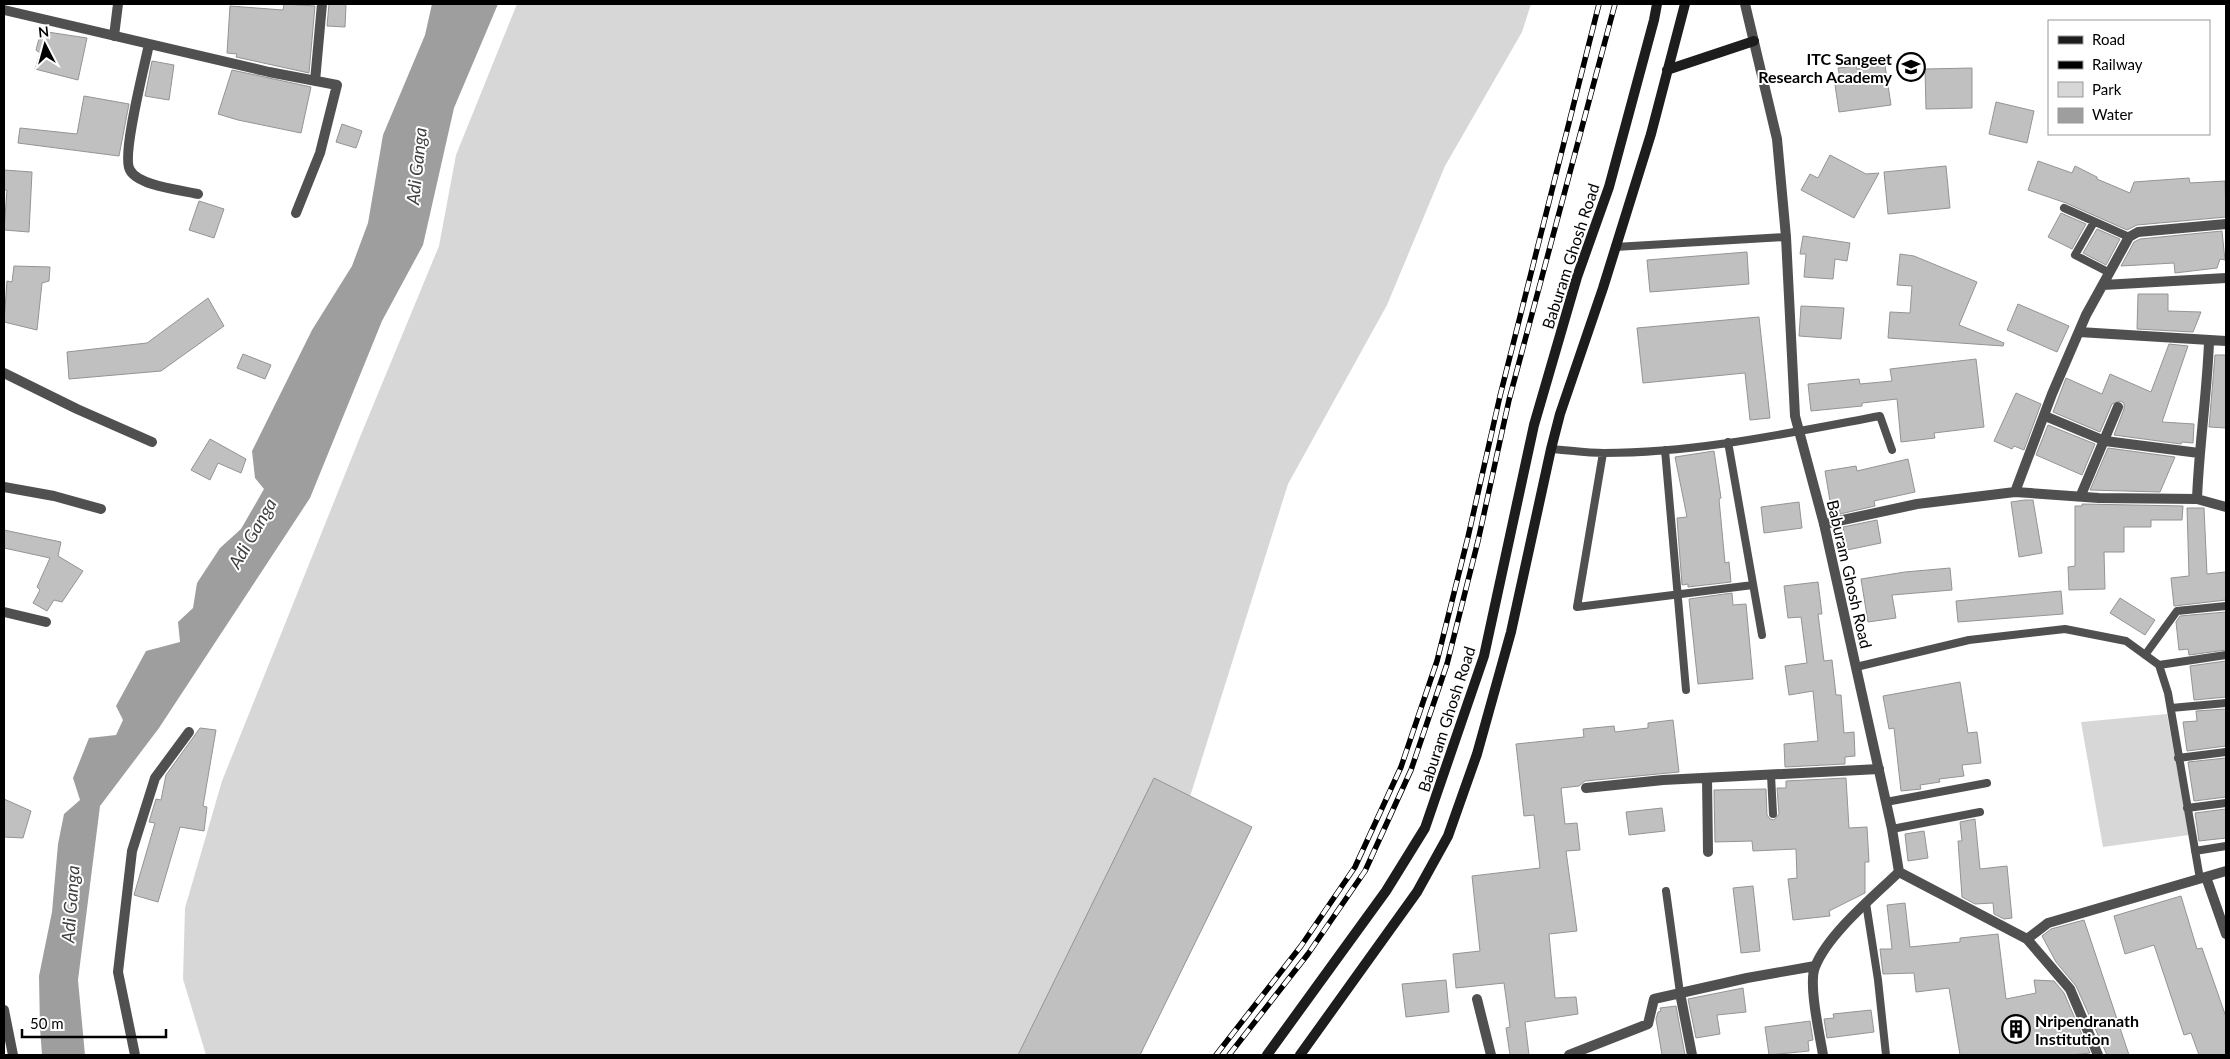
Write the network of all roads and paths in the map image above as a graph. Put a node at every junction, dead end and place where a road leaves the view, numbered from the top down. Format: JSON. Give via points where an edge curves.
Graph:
{"nodes":[{"id":1,"x":118,"y":4,"type":"edge"},
{"id":2,"x":322,"y":4,"type":"edge"},
{"id":3,"x":1656,"y":4,"type":"edge"},
{"id":4,"x":1685,"y":4,"type":"edge"},
{"id":5,"x":1745,"y":4,"type":"edge"},
{"id":6,"x":4,"y":10,"type":"edge"},
{"id":7,"x":114,"y":36,"type":"junction"},
{"id":8,"x":1754,"y":41,"type":"junction"},
{"id":9,"x":149,"y":44,"type":"junction"},
{"id":10,"x":1667,"y":70,"type":"junction"},
{"id":11,"x":315,"y":81,"type":"junction"},
{"id":12,"x":198,"y":194,"type":"dead end"},
{"id":13,"x":2064,"y":208,"type":"dead end"},
{"id":14,"x":296,"y":214,"type":"dead end"},
{"id":15,"x":2094,"y":222,"type":"junction"},
{"id":16,"x":2226,"y":224,"type":"edge"},
{"id":17,"x":1786,"y":237,"type":"junction"},
{"id":18,"x":2129,"y":237,"type":"junction"},
{"id":19,"x":1615,"y":247,"type":"junction"},
{"id":20,"x":2110,"y":273,"type":"junction"},
{"id":21,"x":2226,"y":278,"type":"edge"},
{"id":22,"x":2103,"y":285,"type":"junction"},
{"id":23,"x":2079,"y":332,"type":"junction"},
{"id":24,"x":2226,"y":341,"type":"edge"},
{"id":25,"x":2209,"y":342,"type":"junction"},
{"id":26,"x":4,"y":372,"type":"edge"},
{"id":27,"x":2118,"y":407,"type":"dead end"},
{"id":28,"x":2045,"y":416,"type":"junction"},
{"id":29,"x":1799,"y":431,"type":"junction"},
{"id":30,"x":2105,"y":441,"type":"junction"},
{"id":31,"x":152,"y":442,"type":"dead end"},
{"id":32,"x":1728,"y":442,"type":"junction"},
{"id":33,"x":1551,"y":449,"type":"junction"},
{"id":34,"x":1665,"y":450,"type":"junction"},
{"id":35,"x":1892,"y":450,"type":"dead end"},
{"id":36,"x":1603,"y":453,"type":"junction"},
{"id":37,"x":2199,"y":453,"type":"junction"},
{"id":38,"x":4,"y":487,"type":"edge"},
{"id":39,"x":2015,"y":492,"type":"junction"},
{"id":40,"x":2081,"y":495,"type":"junction"},
{"id":41,"x":2197,"y":499,"type":"junction"},
{"id":42,"x":2226,"y":507,"type":"edge"},
{"id":43,"x":101,"y":509,"type":"dead end"},
{"id":44,"x":1824,"y":524,"type":"junction"},
{"id":45,"x":1753,"y":585,"type":"junction"},
{"id":46,"x":1677,"y":594,"type":"junction"},
{"id":47,"x":2226,"y":606,"type":"edge"},
{"id":48,"x":4,"y":612,"type":"edge"},
{"id":49,"x":46,"y":622,"type":"dead end"},
{"id":50,"x":1762,"y":635,"type":"dead end"},
{"id":51,"x":2145,"y":655,"type":"junction"},
{"id":52,"x":2226,"y":655,"type":"edge"},
{"id":53,"x":2159,"y":665,"type":"junction"},
{"id":54,"x":1856,"y":667,"type":"junction"},
{"id":55,"x":1686,"y":690,"type":"dead end"},
{"id":56,"x":2226,"y":703,"type":"edge"},
{"id":57,"x":2171,"y":708,"type":"junction"},
{"id":58,"x":189,"y":732,"type":"dead end"},
{"id":59,"x":2226,"y":752,"type":"edge"},
{"id":60,"x":2178,"y":758,"type":"junction"},
{"id":61,"x":1879,"y":769,"type":"junction"},
{"id":62,"x":1771,"y":775,"type":"junction"},
{"id":63,"x":1707,"y":778,"type":"junction"},
{"id":64,"x":1987,"y":783,"type":"dead end"},
{"id":65,"x":1586,"y":788,"type":"dead end"},
{"id":66,"x":1886,"y":802,"type":"junction"},
{"id":67,"x":2226,"y":803,"type":"edge"},
{"id":68,"x":2187,"y":808,"type":"junction"},
{"id":69,"x":1980,"y":812,"type":"dead end"},
{"id":70,"x":1773,"y":814,"type":"dead end"},
{"id":71,"x":1892,"y":829,"type":"junction"},
{"id":72,"x":2226,"y":846,"type":"edge"},
{"id":73,"x":2194,"y":851,"type":"junction"},
{"id":74,"x":1708,"y":852,"type":"dead end"},
{"id":75,"x":2226,"y":871,"type":"edge"},
{"id":76,"x":1899,"y":872,"type":"junction"},
{"id":77,"x":2203,"y":878,"type":"junction"},
{"id":78,"x":1666,"y":891,"type":"dead end"},
{"id":79,"x":1866,"y":903,"type":"junction"},
{"id":80,"x":2226,"y":934,"type":"edge"},
{"id":81,"x":2027,"y":939,"type":"junction"},
{"id":82,"x":1816,"y":966,"type":"junction"},
{"id":83,"x":1680,"y":994,"type":"junction"},
{"id":84,"x":1477,"y":999,"type":"dead end"},
{"id":85,"x":4,"y":1010,"type":"edge"},
{"id":86,"x":13,"y":1055,"type":"edge"},
{"id":87,"x":135,"y":1055,"type":"edge"},
{"id":88,"x":1267,"y":1055,"type":"edge"},
{"id":89,"x":1300,"y":1055,"type":"edge"},
{"id":90,"x":1491,"y":1055,"type":"edge"},
{"id":91,"x":1569,"y":1055,"type":"edge"},
{"id":92,"x":1692,"y":1055,"type":"edge"},
{"id":93,"x":1823,"y":1055,"type":"edge"},
{"id":94,"x":1886,"y":1055,"type":"edge"},
{"id":95,"x":2098,"y":1055,"type":"edge"}],
"edges":[{"from":1,"to":7,"type":"street"},
{"from":2,"to":11,"type":"street"},
{"from":3,"to":88,"type":"main road","name":"Baburam Ghosh Road","via":[[1609,187],[1577,277],[1534,425],[1484,656],[1426,828],[1386,891]]},
{"from":4,"to":10,"type":"main road"},
{"from":5,"to":8,"type":"street","name":"Baburam Ghosh Road"},
{"from":6,"to":7,"type":"street"},
{"from":7,"to":9,"type":"street"},
{"from":8,"to":10,"type":"main road"},
{"from":8,"to":17,"type":"street","name":"Baburam Ghosh Road","via":[[1777,139]]},
{"from":9,"to":11,"type":"street"},
{"from":9,"to":12,"type":"street","via":[[129,142],[127,160],[130,170],[151,184]]},
{"from":10,"to":19,"type":"main road","via":[[1651,134]]},
{"from":11,"to":14,"type":"street","via":[[337,85],[320,153]]},
{"from":13,"to":15,"type":"lane"},
{"from":15,"to":18,"type":"lane"},
{"from":15,"to":20,"type":"lane","via":[[2075,255]]},
{"from":16,"to":18,"type":"street","via":[[2138,232]]},
{"from":17,"to":19,"type":"lane"},
{"from":17,"to":29,"type":"street","name":"Baburam Ghosh Road","via":[[1795,416]]},
{"from":18,"to":20,"type":"street"},
{"from":19,"to":33,"type":"main road"},
{"from":20,"to":22,"type":"street"},
{"from":21,"to":22,"type":"street"},
{"from":22,"to":23,"type":"street"},
{"from":23,"to":25,"type":"street"},
{"from":23,"to":28,"type":"street"},
{"from":24,"to":25,"type":"street"},
{"from":25,"to":37,"type":"street","via":[[2208,383]]},
{"from":26,"to":31,"type":"street"},
{"from":27,"to":30,"type":"street"},
{"from":28,"to":30,"type":"street"},
{"from":28,"to":39,"type":"street"},
{"from":29,"to":32,"type":"lane"},
{"from":29,"to":35,"type":"lane","via":[[1880,416]]},
{"from":29,"to":44,"type":"street","name":"Baburam Ghosh Road"},
{"from":30,"to":37,"type":"street"},
{"from":30,"to":40,"type":"street"},
{"from":32,"to":34,"type":"lane"},
{"from":32,"to":45,"type":"lane"},
{"from":33,"to":36,"type":"lane"},
{"from":33,"to":89,"type":"main road","via":[[1511,632],[1477,754],[1448,836],[1418,892]]},
{"from":34,"to":36,"type":"lane"},
{"from":34,"to":46,"type":"lane"},
{"from":36,"to":46,"type":"lane","via":[[1577,607]]},
{"from":37,"to":41,"type":"street"},
{"from":38,"to":43,"type":"street"},
{"from":39,"to":40,"type":"street"},
{"from":39,"to":44,"type":"street","via":[[1917,504]]},
{"from":40,"to":41,"type":"street"},
{"from":41,"to":42,"type":"street"},
{"from":44,"to":54,"type":"street","name":"Baburam Ghosh Road"},
{"from":45,"to":46,"type":"lane"},
{"from":45,"to":50,"type":"lane"},
{"from":46,"to":55,"type":"lane"},
{"from":47,"to":51,"type":"lane","via":[[2176,611]]},
{"from":48,"to":49,"type":"street"},
{"from":51,"to":53,"type":"lane"},
{"from":51,"to":54,"type":"lane","via":[[2126,641],[2065,629],[1969,640]]},
{"from":52,"to":53,"type":"lane"},
{"from":53,"to":57,"type":"lane"},
{"from":54,"to":61,"type":"street","name":"Baburam Ghosh Road"},
{"from":56,"to":57,"type":"lane"},
{"from":57,"to":60,"type":"lane"},
{"from":58,"to":87,"type":"street","via":[[155,778],[132,851],[118,972]]},
{"from":59,"to":60,"type":"lane"},
{"from":60,"to":68,"type":"lane"},
{"from":61,"to":62,"type":"street"},
{"from":61,"to":66,"type":"street","name":"Baburam Ghosh Road"},
{"from":62,"to":63,"type":"street"},
{"from":62,"to":70,"type":"lane"},
{"from":63,"to":65,"type":"street"},
{"from":63,"to":74,"type":"street"},
{"from":64,"to":66,"type":"lane"},
{"from":66,"to":71,"type":"street","name":"Baburam Ghosh Road"},
{"from":67,"to":68,"type":"lane"},
{"from":68,"to":73,"type":"lane"},
{"from":69,"to":71,"type":"lane"},
{"from":71,"to":76,"type":"street","name":"Baburam Ghosh Road"},
{"from":72,"to":73,"type":"lane"},
{"from":73,"to":77,"type":"lane"},
{"from":75,"to":77,"type":"street"},
{"from":76,"to":79,"type":"street"},
{"from":76,"to":81,"type":"street"},
{"from":77,"to":80,"type":"street"},
{"from":77,"to":81,"type":"street","via":[[2048,923]]},
{"from":78,"to":83,"type":"lane"},
{"from":79,"to":82,"type":"street","via":[[1833,939]]},
{"from":79,"to":94,"type":"lane"},
{"from":81,"to":95,"type":"street","via":[[2070,989]]},
{"from":82,"to":83,"type":"street"},
{"from":82,"to":93,"type":"street","via":[[1814,994]]},
{"from":83,"to":91,"type":"street","via":[[1654,999],[1648,1024]]},
{"from":83,"to":92,"type":"street"},
{"from":84,"to":90,"type":"street"},
{"from":85,"to":86,"type":"street"}]}
